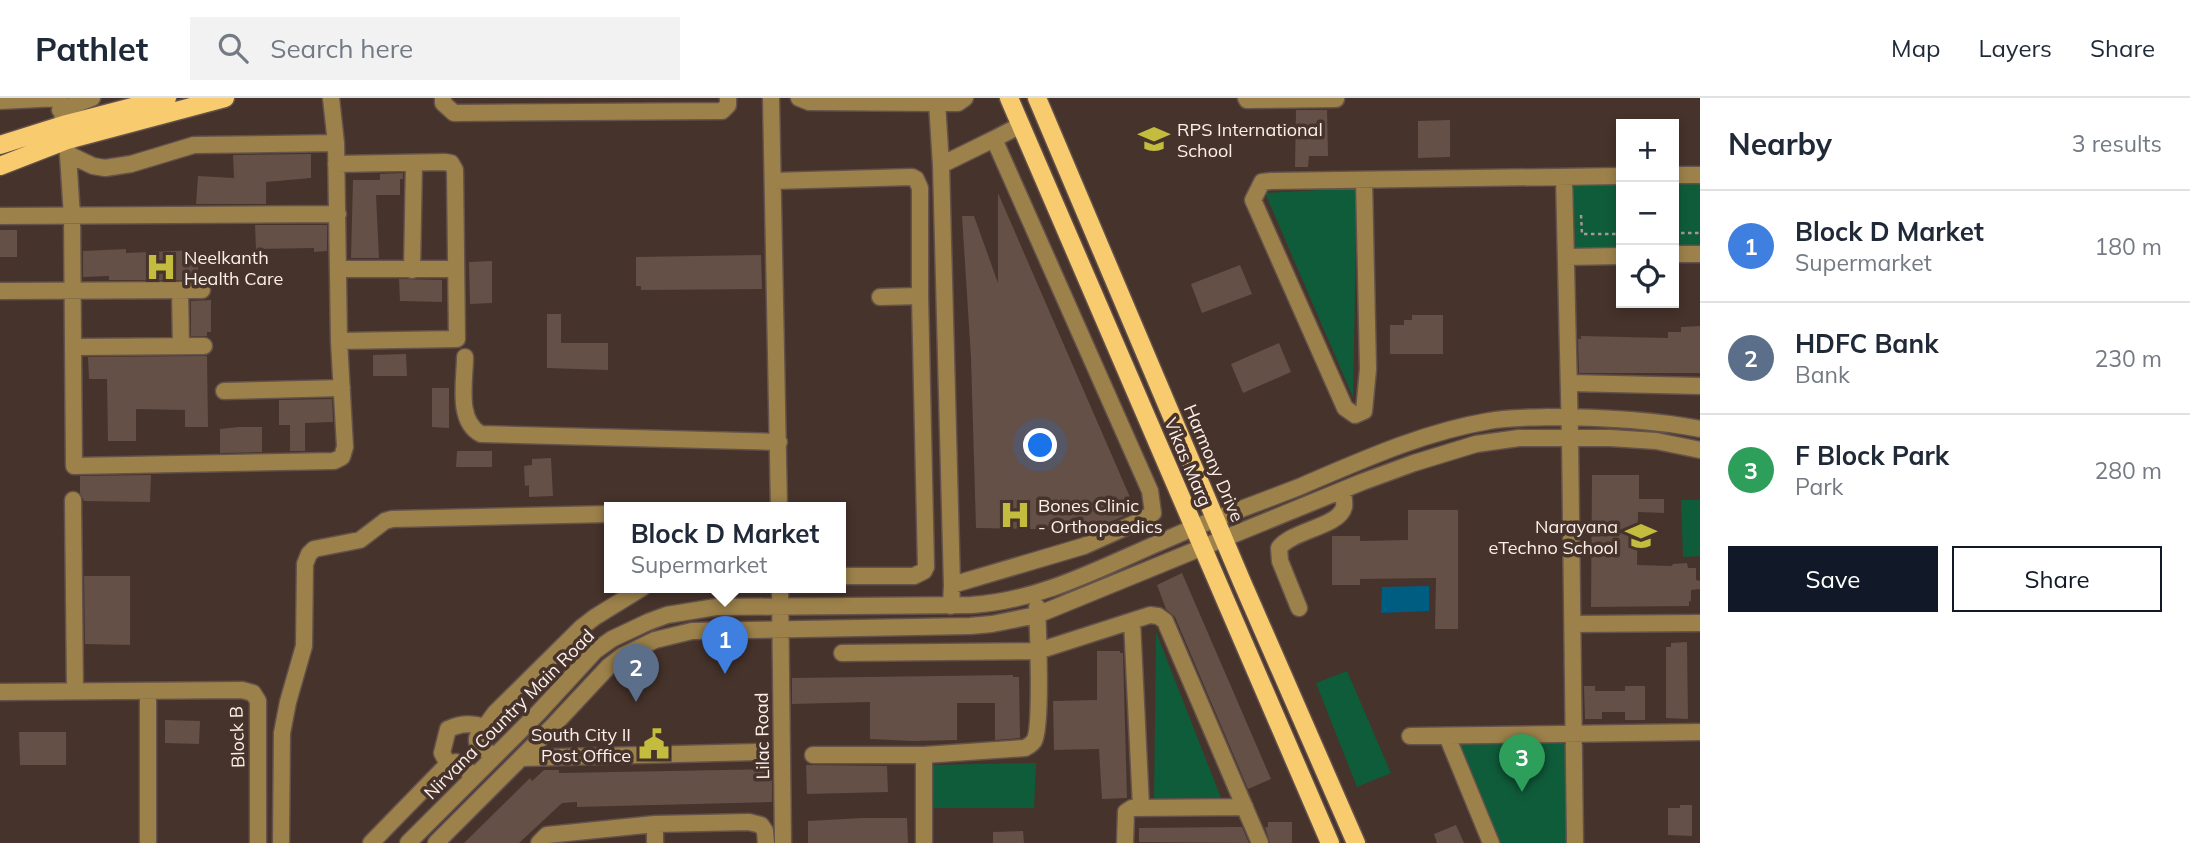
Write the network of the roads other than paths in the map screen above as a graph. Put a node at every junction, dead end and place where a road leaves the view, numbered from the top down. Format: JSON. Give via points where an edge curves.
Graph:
{"nodes":[{"id":1,"x":167,"y":98,"type":"edge"},
{"id":2,"x":225,"y":98,"type":"edge"},
{"id":3,"x":331,"y":98,"type":"edge"},
{"id":4,"x":443,"y":98,"type":"edge"},
{"id":5,"x":728,"y":98,"type":"edge"},
{"id":6,"x":771,"y":98,"type":"edge"},
{"id":7,"x":799,"y":98,"type":"edge"},
{"id":8,"x":965,"y":98,"type":"edge"},
{"id":9,"x":1009,"y":98,"type":"edge"},
{"id":10,"x":1037,"y":98,"type":"edge"},
{"id":11,"x":1245,"y":98,"type":"edge"},
{"id":12,"x":86,"y":99,"type":"edge"},
{"id":13,"x":1336,"y":99,"type":"edge"},
{"id":14,"x":0,"y":101,"type":"edge"},
{"id":15,"x":937,"y":103,"type":"junction"},
{"id":16,"x":146,"y":107,"type":"edge"},
{"id":17,"x":63,"y":121,"type":"edge"},
{"id":18,"x":1021,"y":125,"type":"junction"},
{"id":19,"x":994,"y":139,"type":"junction"},
{"id":20,"x":336,"y":144,"type":"junction"},
{"id":21,"x":0,"y":145,"type":"edge"},
{"id":22,"x":414,"y":163,"type":"junction"},
{"id":23,"x":337,"y":164,"type":"junction"},
{"id":24,"x":941,"y":165,"type":"junction"},
{"id":25,"x":0,"y":166,"type":"edge"},
{"id":26,"x":1679,"y":175,"type":"edge"},
{"id":27,"x":1700,"y":175,"type":"edge"},
{"id":28,"x":1616,"y":176,"type":"edge"},
{"id":29,"x":1564,"y":177,"type":"junction"},
{"id":30,"x":1364,"y":180,"type":"junction"},
{"id":31,"x":773,"y":181,"type":"junction"},
{"id":32,"x":338,"y":214,"type":"junction"},
{"id":33,"x":0,"y":216,"type":"edge"},
{"id":34,"x":72,"y":216,"type":"junction"},
{"id":35,"x":1679,"y":254,"type":"edge"},
{"id":36,"x":1700,"y":254,"type":"edge"},
{"id":37,"x":1616,"y":256,"type":"edge"},
{"id":38,"x":1566,"y":257,"type":"junction"},
{"id":39,"x":339,"y":269,"type":"junction"},
{"id":40,"x":456,"y":269,"type":"junction"},
{"id":41,"x":412,"y":270,"type":"junction"},
{"id":42,"x":73,"y":290,"type":"junction"},
{"id":43,"x":180,"y":290,"type":"junction"},
{"id":44,"x":202,"y":290,"type":"dead end"},
{"id":45,"x":0,"y":291,"type":"edge"},
{"id":46,"x":1120,"y":294,"type":"junction"},
{"id":47,"x":920,"y":296,"type":"junction"},
{"id":48,"x":880,"y":297,"type":"dead end"},
{"id":49,"x":1097,"y":303,"type":"junction"},
{"id":50,"x":339,"y":341,"type":"junction"},
{"id":51,"x":181,"y":346,"type":"junction"},
{"id":52,"x":204,"y":346,"type":"dead end"},
{"id":53,"x":74,"y":347,"type":"junction"},
{"id":54,"x":465,"y":357,"type":"dead end"},
{"id":55,"x":1569,"y":383,"type":"junction"},
{"id":56,"x":1700,"y":386,"type":"edge"},
{"id":57,"x":342,"y":388,"type":"junction"},
{"id":58,"x":224,"y":391,"type":"dead end"},
{"id":59,"x":1569,"y":417,"type":"junction"},
{"id":60,"x":1700,"y":429,"type":"edge"},
{"id":61,"x":1570,"y":437,"type":"junction"},
{"id":62,"x":779,"y":442,"type":"junction"},
{"id":63,"x":1700,"y":450,"type":"edge"},
{"id":64,"x":1343,"y":490,"type":"junction"},
{"id":65,"x":73,"y":500,"type":"dead end"},
{"id":66,"x":779,"y":502,"type":"edge"},
{"id":67,"x":604,"y":514,"type":"edge"},
{"id":68,"x":1216,"y":520,"type":"junction"},
{"id":69,"x":1194,"y":528,"type":"junction"},
{"id":70,"x":1224,"y":539,"type":"junction"},
{"id":71,"x":1202,"y":546,"type":"junction"},
{"id":72,"x":846,"y":576,"type":"edge"},
{"id":73,"x":952,"y":586,"type":"junction"},
{"id":74,"x":634,"y":593,"type":"edge"},
{"id":75,"x":780,"y":593,"type":"edge"},
{"id":76,"x":1035,"y":595,"type":"junction"},
{"id":77,"x":779,"y":605,"type":"junction"},
{"id":78,"x":951,"y":606,"type":"junction"},
{"id":79,"x":1299,"y":608,"type":"dead end"},
{"id":80,"x":1037,"y":615,"type":"junction"},
{"id":81,"x":1132,"y":621,"type":"junction"},
{"id":82,"x":1700,"y":623,"type":"edge"},
{"id":83,"x":1573,"y":624,"type":"junction"},
{"id":84,"x":780,"y":628,"type":"junction"},
{"id":85,"x":1038,"y":651,"type":"junction"},
{"id":86,"x":842,"y":653,"type":"dead end"},
{"id":87,"x":75,"y":691,"type":"junction"},
{"id":88,"x":148,"y":691,"type":"junction"},
{"id":89,"x":0,"y":692,"type":"edge"},
{"id":90,"x":485,"y":727,"type":"junction"},
{"id":91,"x":1700,"y":732,"type":"edge"},
{"id":92,"x":1574,"y":735,"type":"junction"},
{"id":93,"x":1410,"y":736,"type":"dead end"},
{"id":94,"x":1447,"y":736,"type":"junction"},
{"id":95,"x":757,"y":752,"type":"dead end"},
{"id":96,"x":813,"y":755,"type":"dead end"},
{"id":97,"x":924,"y":755,"type":"junction"},
{"id":98,"x":493,"y":757,"type":"junction"},
{"id":99,"x":521,"y":758,"type":"junction"},
{"id":100,"x":448,"y":764,"type":"junction"},
{"id":101,"x":475,"y":776,"type":"junction"},
{"id":102,"x":1141,"y":807,"type":"junction"},
{"id":103,"x":1245,"y":807,"type":"junction"},
{"id":104,"x":655,"y":824,"type":"junction"},
{"id":105,"x":545,"y":840,"type":"edge"},
{"id":106,"x":148,"y":843,"type":"edge"},
{"id":107,"x":258,"y":843,"type":"edge"},
{"id":108,"x":281,"y":843,"type":"edge"},
{"id":109,"x":371,"y":843,"type":"edge"},
{"id":110,"x":408,"y":843,"type":"edge"},
{"id":111,"x":436,"y":843,"type":"edge"},
{"id":112,"x":655,"y":843,"type":"edge"},
{"id":113,"x":766,"y":843,"type":"edge"},
{"id":114,"x":783,"y":843,"type":"edge"},
{"id":115,"x":924,"y":843,"type":"edge"},
{"id":116,"x":1125,"y":843,"type":"edge"},
{"id":117,"x":1260,"y":843,"type":"edge"},
{"id":118,"x":1330,"y":843,"type":"edge"},
{"id":119,"x":1356,"y":843,"type":"edge"},
{"id":120,"x":1491,"y":843,"type":"edge"},
{"id":121,"x":1574,"y":843,"type":"edge"}],
"edges":[{"from":1,"to":16,"type":"main road"},
{"from":2,"to":16,"type":"main road"},
{"from":3,"to":20,"type":"street"},
{"from":4,"to":5,"type":"street","via":[[454,113],[467,113],[722,111]]},
{"from":6,"to":31,"type":"street"},
{"from":7,"to":15,"type":"street","via":[[809,102]]},
{"from":8,"to":15,"type":"street","via":[[958,103]]},
{"from":9,"to":18,"type":"main road","name":"Vikas Marg"},
{"from":10,"to":46,"type":"main road","name":"Harmony Drive"},
{"from":11,"to":13,"type":"street"},
{"from":12,"to":17,"type":"street"},
{"from":14,"to":17,"type":"street"},
{"from":15,"to":24,"type":"street"},
{"from":16,"to":17,"type":"main road"},
{"from":17,"to":20,"type":"street","via":[[93,166],[105,168],[194,145]]},
{"from":17,"to":21,"type":"main road"},
{"from":17,"to":25,"type":"main road"},
{"from":17,"to":34,"type":"street"},
{"from":18,"to":19,"type":"street"},
{"from":18,"to":49,"type":"main road","name":"Vikas Marg"},
{"from":19,"to":24,"type":"street"},
{"from":19,"to":73,"type":"street","via":[[1150,491],[1153,513],[1084,546]]},
{"from":20,"to":23,"type":"street"},
{"from":22,"to":23,"type":"street"},
{"from":22,"to":40,"type":"street","via":[[451,163],[455,170]]},
{"from":22,"to":41,"type":"street"},
{"from":23,"to":32,"type":"street"},
{"from":24,"to":73,"type":"street"},
{"from":26,"to":27,"type":"street"},
{"from":28,"to":29,"type":"street"},
{"from":29,"to":30,"type":"street"},
{"from":29,"to":38,"type":"street"},
{"from":30,"to":30,"type":"street","via":[[1262,182],[1253,200],[1345,408],[1356,415],[1364,411],[1368,379]]},
{"from":31,"to":47,"type":"street","via":[[916,179],[920,188]]},
{"from":31,"to":62,"type":"street"},
{"from":32,"to":34,"type":"street"},
{"from":32,"to":39,"type":"street"},
{"from":33,"to":34,"type":"street"},
{"from":34,"to":42,"type":"street"},
{"from":35,"to":36,"type":"street"},
{"from":37,"to":38,"type":"street"},
{"from":38,"to":55,"type":"street"},
{"from":39,"to":41,"type":"street"},
{"from":39,"to":50,"type":"street"},
{"from":40,"to":41,"type":"street"},
{"from":40,"to":50,"type":"street","via":[[457,339]]},
{"from":42,"to":43,"type":"street"},
{"from":42,"to":45,"type":"street"},
{"from":42,"to":53,"type":"street"},
{"from":43,"to":44,"type":"street"},
{"from":43,"to":51,"type":"street"},
{"from":46,"to":49,"type":"main road"},
{"from":46,"to":68,"type":"main road","name":"Harmony Drive"},
{"from":47,"to":48,"type":"street"},
{"from":47,"to":72,"type":"street","via":[[926,567],[914,576]]},
{"from":49,"to":69,"type":"main road","name":"Vikas Marg"},
{"from":50,"to":57,"type":"street"},
{"from":51,"to":52,"type":"street"},
{"from":51,"to":53,"type":"street"},
{"from":53,"to":57,"type":"street","via":[[74,467],[334,461],[342,457],[345,447]]},
{"from":54,"to":62,"type":"street","via":[[465,417],[481,434]]},
{"from":55,"to":56,"type":"street"},
{"from":55,"to":59,"type":"street"},
{"from":57,"to":58,"type":"street"},
{"from":59,"to":60,"type":"street","name":"Nirvana Country Main Road","via":[[1658,421]]},
{"from":59,"to":61,"type":"street"},
{"from":59,"to":68,"type":"street","name":"Nirvana Country Main Road","via":[[1500,419],[1436,435]]},
{"from":61,"to":63,"type":"street","name":"Nirvana Country Main Road","via":[[1656,441]]},
{"from":61,"to":64,"type":"street","name":"Nirvana Country Main Road","via":[[1476,444]]},
{"from":61,"to":83,"type":"street"},
{"from":62,"to":66,"type":"street"},
{"from":64,"to":70,"type":"street","name":"Nirvana Country Main Road"},
{"from":64,"to":79,"type":"street","via":[[1339,516],[1286,540],[1279,548]]},
{"from":65,"to":87,"type":"street"},
{"from":67,"to":108,"type":"street","via":[[392,519],[360,540],[309,554],[304,646],[282,733]]},
{"from":68,"to":69,"type":"street","name":"Nirvana Country Main Road"},
{"from":68,"to":70,"type":"main road","name":"Harmony Drive"},
{"from":69,"to":71,"type":"main road","name":"Vikas Marg"},
{"from":69,"to":76,"type":"street","name":"Nirvana Country Main Road"},
{"from":70,"to":71,"type":"street","name":"Nirvana Country Main Road"},
{"from":70,"to":119,"type":"main road","name":"Harmony Drive"},
{"from":71,"to":80,"type":"street","name":"Nirvana Country Main Road"},
{"from":71,"to":118,"type":"main road","name":"Vikas Marg"},
{"from":73,"to":78,"type":"street"},
{"from":74,"to":90,"type":"street","via":[[582,627]]},
{"from":75,"to":77,"type":"street","name":"Lilac Road"},
{"from":76,"to":78,"type":"street","name":"Nirvana Country Main Road"},
{"from":76,"to":80,"type":"street"},
{"from":77,"to":78,"type":"street","name":"Nirvana Country Main Road"},
{"from":77,"to":84,"type":"street","name":"Lilac Road"},
{"from":77,"to":98,"type":"street","name":"Nirvana Country Main Road","via":[[690,611],[648,622],[612,639]]},
{"from":80,"to":84,"type":"street","name":"Nirvana Country Main Road","via":[[992,624]]},
{"from":80,"to":85,"type":"street"},
{"from":81,"to":85,"type":"street"},
{"from":81,"to":102,"type":"street"},
{"from":81,"to":103,"type":"street","via":[[1150,615],[1165,621]]},
{"from":82,"to":83,"type":"street"},
{"from":83,"to":92,"type":"street"},
{"from":84,"to":99,"type":"street","name":"Nirvana Country Main Road","via":[[692,631],[638,648],[609,666]]},
{"from":84,"to":114,"type":"street","name":"Lilac Road"},
{"from":85,"to":86,"type":"street"},
{"from":85,"to":97,"type":"street","via":[[1037,733],[1031,745]]},
{"from":87,"to":88,"type":"street","name":"Block B"},
{"from":87,"to":89,"type":"street","name":"Block B"},
{"from":88,"to":106,"type":"street"},
{"from":88,"to":107,"type":"street","name":"Block B","via":[[242,690],[256,696]]},
{"from":90,"to":98,"type":"street","via":[[477,742]]},
{"from":90,"to":100,"type":"street","via":[[460,724],[448,729],[443,753]]},
{"from":91,"to":92,"type":"street"},
{"from":92,"to":94,"type":"street"},
{"from":92,"to":121,"type":"street"},
{"from":93,"to":94,"type":"street"},
{"from":94,"to":120,"type":"street"},
{"from":95,"to":99,"type":"street"},
{"from":96,"to":97,"type":"street"},
{"from":97,"to":115,"type":"street"},
{"from":98,"to":101,"type":"street","name":"Nirvana Country Main Road"},
{"from":99,"to":111,"type":"street","name":"Nirvana Country Main Road"},
{"from":100,"to":101,"type":"street","via":[[456,762]]},
{"from":100,"to":109,"type":"street"},
{"from":101,"to":110,"type":"street","name":"Nirvana Country Main Road"},
{"from":102,"to":103,"type":"street"},
{"from":102,"to":116,"type":"street","via":[[1126,812]]},
{"from":103,"to":117,"type":"street"},
{"from":104,"to":105,"type":"street"},
{"from":104,"to":112,"type":"street"},
{"from":104,"to":113,"type":"street","via":[[756,822],[765,831]]}]}
